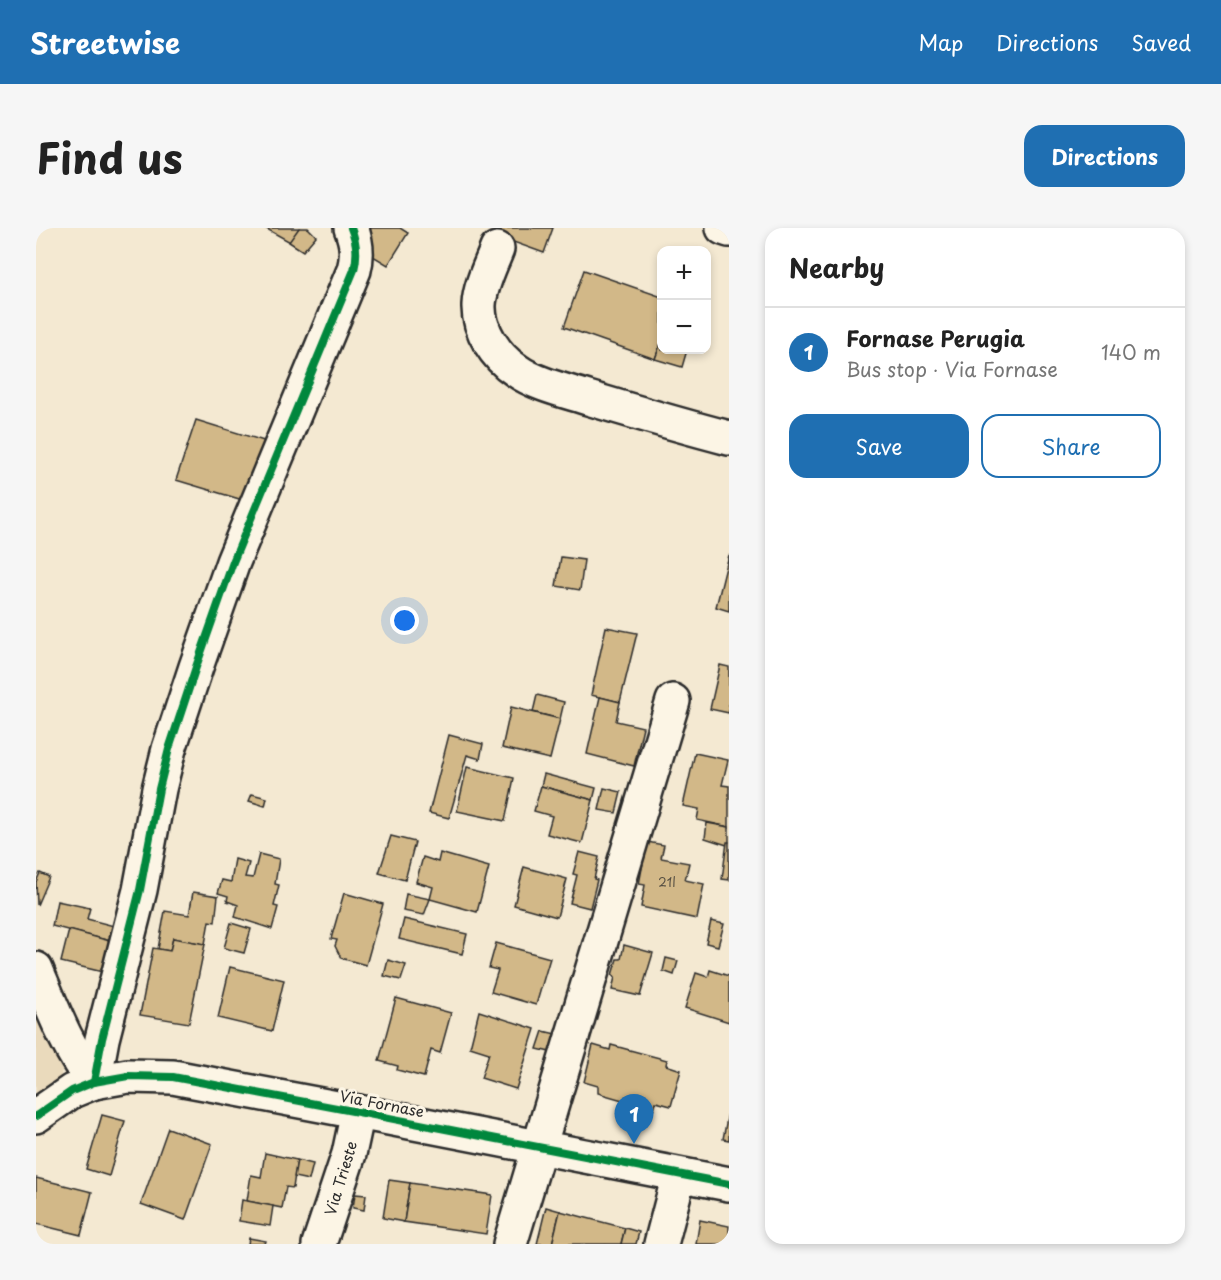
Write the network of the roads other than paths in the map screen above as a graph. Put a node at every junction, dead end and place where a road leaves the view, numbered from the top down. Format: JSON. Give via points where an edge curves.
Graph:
{"nodes":[{"id":1,"x":351,"y":228,"type":"edge"},
{"id":2,"x":723,"y":228,"type":"edge"},
{"id":3,"x":729,"y":230,"type":"edge"},
{"id":4,"x":497,"y":249,"type":"dead end"},
{"id":5,"x":729,"y":438,"type":"edge"},
{"id":6,"x":673,"y":701,"type":"dead end"},
{"id":7,"x":36,"y":969,"type":"edge"},
{"id":8,"x":94,"y":1082,"type":"junction"},
{"id":9,"x":358,"y":1112,"type":"junction"},
{"id":10,"x":36,"y":1116,"type":"edge"},
{"id":11,"x":539,"y":1147,"type":"junction"},
{"id":12,"x":679,"y":1175,"type":"junction"},
{"id":13,"x":729,"y":1184,"type":"edge"},
{"id":14,"x":319,"y":1244,"type":"edge"},
{"id":15,"x":510,"y":1244,"type":"edge"},
{"id":16,"x":661,"y":1244,"type":"edge"}],
"edges":[{"from":1,"to":8,"type":"street","via":[[357,257],[354,270],[233,562],[170,749]]},
{"from":2,"to":3,"type":"street"},
{"from":4,"to":5,"type":"street","via":[[479,307],[490,343],[516,371],[556,388]]},
{"from":6,"to":11,"type":"street"},
{"from":7,"to":8,"type":"street","via":[[83,1069]]},
{"from":8,"to":9,"type":"street","name":"Via Fornase","via":[[128,1076],[173,1077]]},
{"from":8,"to":10,"type":"street","name":"Via Fornase","via":[[72,1090]]},
{"from":9,"to":11,"type":"street","name":"Via Fornase"},
{"from":9,"to":14,"type":"street","name":"Via Trieste","via":[[349,1154]]},
{"from":11,"to":12,"type":"street","name":"Via Fornase"},
{"from":11,"to":15,"type":"street"},
{"from":12,"to":13,"type":"street","name":"Via Fornase"},
{"from":12,"to":16,"type":"street"}]}
